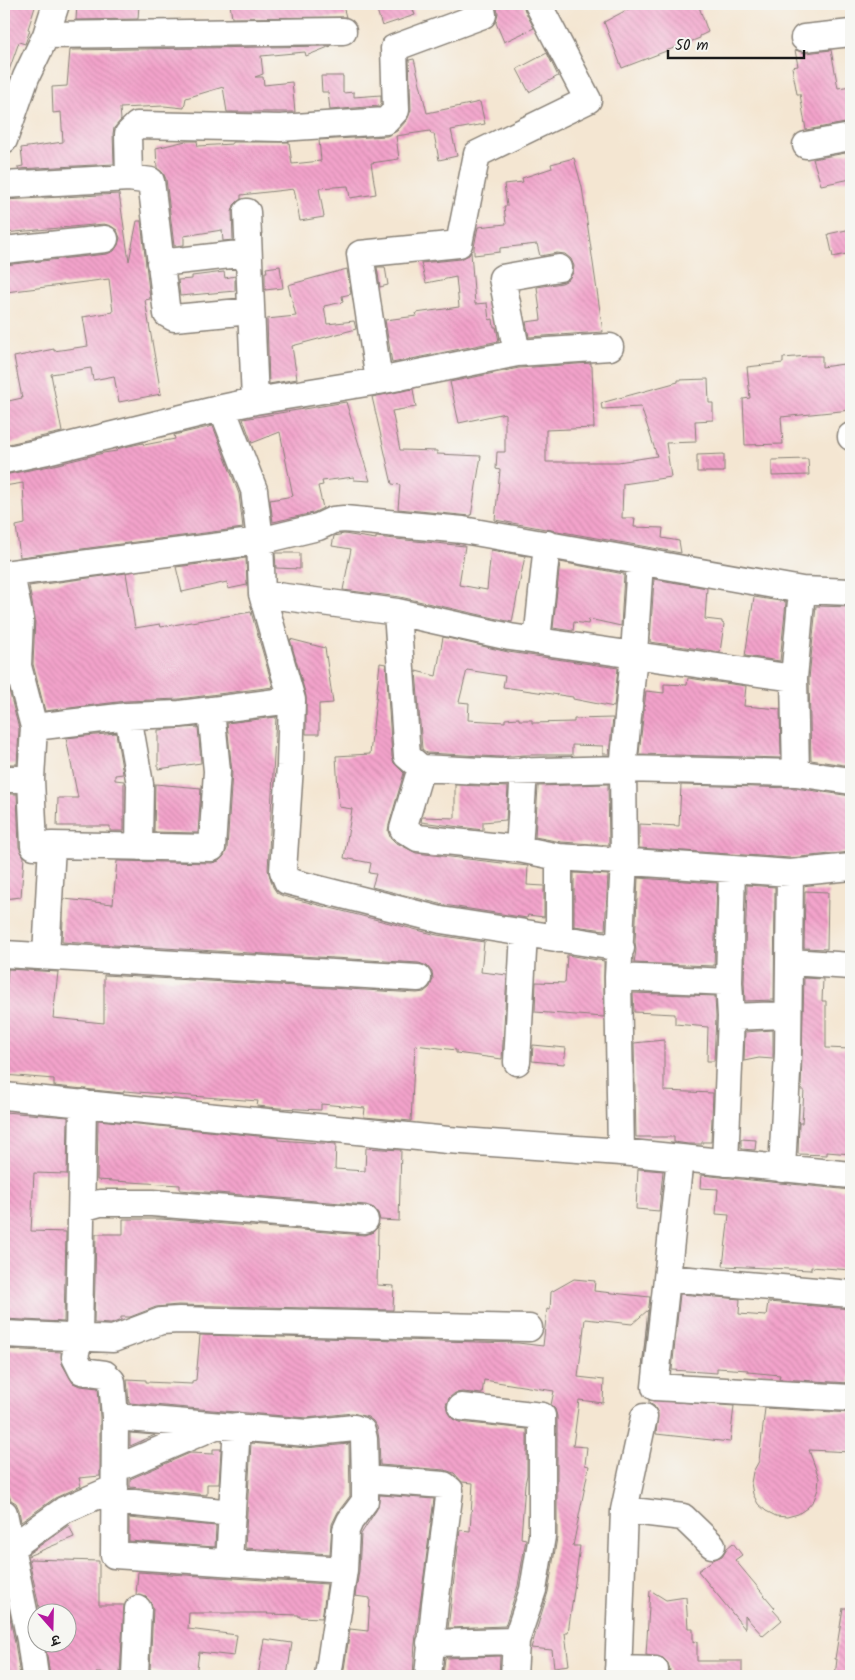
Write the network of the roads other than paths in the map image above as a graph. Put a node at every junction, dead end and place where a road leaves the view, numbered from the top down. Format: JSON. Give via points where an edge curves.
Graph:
{"nodes":[{"id":1,"x":56,"y":4,"type":"edge"},
{"id":2,"x":481,"y":4,"type":"edge"},
{"id":3,"x":538,"y":4,"type":"edge"},
{"id":4,"x":343,"y":31,"type":"dead end"},
{"id":5,"x":851,"y":33,"type":"edge"},
{"id":6,"x":46,"y":35,"type":"junction"},
{"id":7,"x":804,"y":38,"type":"dead end"},
{"id":8,"x":6,"y":130,"type":"edge"},
{"id":9,"x":851,"y":137,"type":"edge"},
{"id":10,"x":806,"y":145,"type":"dead end"},
{"id":11,"x":129,"y":178,"type":"junction"},
{"id":12,"x":4,"y":185,"type":"edge"},
{"id":13,"x":247,"y":212,"type":"dead end"},
{"id":14,"x":105,"y":239,"type":"dead end"},
{"id":15,"x":4,"y":250,"type":"edge"},
{"id":16,"x":248,"y":253,"type":"junction"},
{"id":17,"x":160,"y":263,"type":"junction"},
{"id":18,"x":559,"y":268,"type":"dead end"},
{"id":19,"x":251,"y":311,"type":"junction"},
{"id":20,"x":610,"y":346,"type":"dead end"},
{"id":21,"x":517,"y":353,"type":"junction"},
{"id":22,"x":379,"y":381,"type":"junction"},
{"id":23,"x":255,"y":401,"type":"junction"},
{"id":24,"x":222,"y":408,"type":"junction"},
{"id":25,"x":4,"y":460,"type":"edge"},
{"id":26,"x":260,"y":541,"type":"junction"},
{"id":27,"x":547,"y":544,"type":"junction"},
{"id":28,"x":640,"y":562,"type":"junction"},
{"id":29,"x":8,"y":574,"type":"edge"},
{"id":30,"x":802,"y":590,"type":"junction"},
{"id":31,"x":851,"y":592,"type":"edge"},
{"id":32,"x":262,"y":594,"type":"junction"},
{"id":33,"x":398,"y":612,"type":"junction"},
{"id":34,"x":537,"y":641,"type":"junction"},
{"id":35,"x":634,"y":654,"type":"junction"},
{"id":36,"x":794,"y":678,"type":"junction"},
{"id":37,"x":292,"y":700,"type":"junction"},
{"id":38,"x":211,"y":710,"type":"junction"},
{"id":39,"x":128,"y":716,"type":"junction"},
{"id":40,"x":34,"y":728,"type":"junction"},
{"id":41,"x":421,"y":768,"type":"junction"},
{"id":42,"x":623,"y":769,"type":"junction"},
{"id":43,"x":524,"y":770,"type":"junction"},
{"id":44,"x":796,"y":773,"type":"junction"},
{"id":45,"x":4,"y":779,"type":"edge"},
{"id":46,"x":30,"y":779,"type":"junction"},
{"id":47,"x":851,"y":781,"type":"edge"},
{"id":48,"x":52,"y":845,"type":"junction"},
{"id":49,"x":139,"y":846,"type":"junction"},
{"id":50,"x":519,"y":849,"type":"junction"},
{"id":51,"x":559,"y":856,"type":"junction"},
{"id":52,"x":624,"y":860,"type":"junction"},
{"id":53,"x":851,"y":867,"type":"edge"},
{"id":54,"x":732,"y":869,"type":"junction"},
{"id":55,"x":790,"y":873,"type":"junction"},
{"id":56,"x":524,"y":933,"type":"junction"},
{"id":57,"x":560,"y":939,"type":"junction"},
{"id":58,"x":621,"y":948,"type":"junction"},
{"id":59,"x":4,"y":954,"type":"edge"},
{"id":60,"x":46,"y":956,"type":"junction"},
{"id":61,"x":790,"y":962,"type":"junction"},
{"id":62,"x":851,"y":966,"type":"edge"},
{"id":63,"x":618,"y":977,"type":"junction"},
{"id":64,"x":418,"y":978,"type":"dead end"},
{"id":65,"x":729,"y":982,"type":"junction"},
{"id":66,"x":787,"y":1015,"type":"junction"},
{"id":67,"x":731,"y":1017,"type":"junction"},
{"id":68,"x":517,"y":1062,"type":"dead end"},
{"id":69,"x":4,"y":1096,"type":"edge"},
{"id":70,"x":83,"y":1103,"type":"junction"},
{"id":71,"x":621,"y":1152,"type":"junction"},
{"id":72,"x":680,"y":1158,"type":"junction"},
{"id":73,"x":725,"y":1163,"type":"junction"},
{"id":74,"x":782,"y":1169,"type":"junction"},
{"id":75,"x":851,"y":1175,"type":"edge"},
{"id":76,"x":82,"y":1208,"type":"junction"},
{"id":77,"x":365,"y":1220,"type":"dead end"},
{"id":78,"x":667,"y":1278,"type":"junction"},
{"id":79,"x":851,"y":1294,"type":"edge"},
{"id":80,"x":529,"y":1328,"type":"dead end"},
{"id":81,"x":4,"y":1334,"type":"edge"},
{"id":82,"x":80,"y":1338,"type":"junction"},
{"id":83,"x":851,"y":1398,"type":"edge"},
{"id":84,"x":460,"y":1407,"type":"dead end"},
{"id":85,"x":644,"y":1417,"type":"dead end"},
{"id":86,"x":115,"y":1418,"type":"junction"},
{"id":87,"x":227,"y":1426,"type":"junction"},
{"id":88,"x":365,"y":1480,"type":"junction"},
{"id":89,"x":115,"y":1486,"type":"junction"},
{"id":90,"x":624,"y":1510,"type":"junction"},
{"id":91,"x":4,"y":1513,"type":"edge"},
{"id":92,"x":232,"y":1513,"type":"junction"},
{"id":93,"x":712,"y":1545,"type":"dead end"},
{"id":94,"x":7,"y":1551,"type":"edge"},
{"id":95,"x":229,"y":1562,"type":"junction"},
{"id":96,"x":344,"y":1570,"type":"junction"},
{"id":97,"x":138,"y":1609,"type":"dead end"},
{"id":98,"x":516,"y":1641,"type":"junction"},
{"id":99,"x":430,"y":1643,"type":"junction"},
{"id":100,"x":655,"y":1670,"type":"dead end"},
{"id":101,"x":618,"y":1672,"type":"edge"},
{"id":102,"x":141,"y":1675,"type":"edge"},
{"id":103,"x":35,"y":1676,"type":"edge"},
{"id":104,"x":328,"y":1676,"type":"edge"},
{"id":105,"x":428,"y":1676,"type":"edge"},
{"id":106,"x":514,"y":1676,"type":"edge"}],
"edges":[{"from":1,"to":6,"type":"street"},
{"from":2,"to":11,"type":"street","via":[[483,15],[394,48],[396,110],[386,121],[280,128],[137,125],[128,134]]},
{"from":3,"to":22,"type":"street","via":[[588,100],[477,154],[459,244],[360,254]]},
{"from":4,"to":6,"type":"street"},
{"from":5,"to":7,"type":"street"},
{"from":6,"to":8,"type":"street"},
{"from":9,"to":10,"type":"street"},
{"from":11,"to":12,"type":"street"},
{"from":11,"to":17,"type":"street","via":[[151,180]]},
{"from":13,"to":16,"type":"street"},
{"from":14,"to":15,"type":"street"},
{"from":16,"to":17,"type":"street"},
{"from":16,"to":19,"type":"street"},
{"from":17,"to":19,"type":"street","via":[[167,314],[174,318]]},
{"from":18,"to":21,"type":"street","via":[[502,278]]},
{"from":19,"to":23,"type":"street"},
{"from":20,"to":21,"type":"street"},
{"from":21,"to":22,"type":"street"},
{"from":22,"to":23,"type":"street"},
{"from":23,"to":24,"type":"street"},
{"from":24,"to":25,"type":"street"},
{"from":24,"to":26,"type":"street","via":[[254,490]]},
{"from":26,"to":27,"type":"street","via":[[344,519],[463,530]]},
{"from":26,"to":29,"type":"street"},
{"from":26,"to":32,"type":"street"},
{"from":27,"to":28,"type":"street"},
{"from":27,"to":34,"type":"street"},
{"from":28,"to":30,"type":"street"},
{"from":28,"to":35,"type":"street"},
{"from":29,"to":40,"type":"street","via":[[20,619],[18,666]]},
{"from":30,"to":31,"type":"street"},
{"from":30,"to":36,"type":"street"},
{"from":32,"to":33,"type":"street"},
{"from":32,"to":37,"type":"street"},
{"from":33,"to":34,"type":"street"},
{"from":33,"to":41,"type":"street","via":[[407,756]]},
{"from":34,"to":35,"type":"street"},
{"from":35,"to":36,"type":"street"},
{"from":35,"to":42,"type":"street"},
{"from":36,"to":44,"type":"street"},
{"from":37,"to":38,"type":"street"},
{"from":37,"to":56,"type":"street","via":[[283,871],[287,881],[441,920]]},
{"from":38,"to":39,"type":"street"},
{"from":38,"to":49,"type":"street","via":[[217,771],[212,848]]},
{"from":39,"to":40,"type":"street"},
{"from":39,"to":49,"type":"street","via":[[140,784]]},
{"from":40,"to":46,"type":"street"},
{"from":41,"to":43,"type":"street"},
{"from":41,"to":50,"type":"street","via":[[402,829],[418,838]]},
{"from":42,"to":43,"type":"street"},
{"from":42,"to":44,"type":"street"},
{"from":42,"to":52,"type":"street"},
{"from":43,"to":50,"type":"street"},
{"from":44,"to":47,"type":"street"},
{"from":45,"to":46,"type":"street"},
{"from":46,"to":48,"type":"street","via":[[34,846]]},
{"from":48,"to":49,"type":"street"},
{"from":48,"to":60,"type":"street"},
{"from":50,"to":51,"type":"street"},
{"from":51,"to":52,"type":"street"},
{"from":51,"to":57,"type":"street"},
{"from":52,"to":54,"type":"street"},
{"from":52,"to":58,"type":"street"},
{"from":53,"to":55,"type":"street"},
{"from":54,"to":55,"type":"street"},
{"from":54,"to":65,"type":"street"},
{"from":55,"to":61,"type":"street"},
{"from":56,"to":57,"type":"street"},
{"from":56,"to":68,"type":"street"},
{"from":57,"to":58,"type":"street"},
{"from":58,"to":63,"type":"street"},
{"from":59,"to":60,"type":"street"},
{"from":60,"to":64,"type":"street"},
{"from":61,"to":62,"type":"street"},
{"from":61,"to":66,"type":"street"},
{"from":63,"to":65,"type":"street"},
{"from":63,"to":71,"type":"street"},
{"from":65,"to":67,"type":"street"},
{"from":66,"to":67,"type":"street"},
{"from":66,"to":74,"type":"street"},
{"from":67,"to":73,"type":"street"},
{"from":69,"to":70,"type":"street"},
{"from":70,"to":71,"type":"street","via":[[448,1140]]},
{"from":70,"to":76,"type":"street"},
{"from":71,"to":72,"type":"street"},
{"from":72,"to":73,"type":"street"},
{"from":72,"to":78,"type":"street"},
{"from":73,"to":74,"type":"street"},
{"from":74,"to":75,"type":"street"},
{"from":76,"to":77,"type":"street","via":[[100,1203],[152,1203]]},
{"from":76,"to":82,"type":"street"},
{"from":78,"to":79,"type":"street"},
{"from":78,"to":83,"type":"street","via":[[655,1387]]},
{"from":80,"to":82,"type":"street","via":[[179,1320],[161,1321],[113,1339]]},
{"from":81,"to":82,"type":"street"},
{"from":82,"to":86,"type":"street","via":[[75,1357],[82,1371],[104,1374],[112,1381]]},
{"from":84,"to":98,"type":"street","via":[[542,1416],[542,1536],[533,1590]]},
{"from":85,"to":90,"type":"street"},
{"from":86,"to":87,"type":"street"},
{"from":86,"to":89,"type":"street"},
{"from":87,"to":88,"type":"street","via":[[307,1433],[354,1428],[362,1431]]},
{"from":87,"to":89,"type":"street"},
{"from":87,"to":92,"type":"street"},
{"from":88,"to":96,"type":"street","via":[[364,1501],[346,1530]]},
{"from":88,"to":99,"type":"street","via":[[444,1485],[450,1490]]},
{"from":89,"to":92,"type":"street"},
{"from":89,"to":94,"type":"street","via":[[64,1510]]},
{"from":89,"to":95,"type":"street","via":[[114,1555]]},
{"from":90,"to":93,"type":"street","via":[[683,1517]]},
{"from":90,"to":101,"type":"street"},
{"from":91,"to":94,"type":"street"},
{"from":92,"to":95,"type":"street"},
{"from":94,"to":103,"type":"street","via":[[30,1640]]},
{"from":95,"to":96,"type":"street"},
{"from":96,"to":104,"type":"street"},
{"from":97,"to":102,"type":"street"},
{"from":98,"to":99,"type":"street"},
{"from":98,"to":106,"type":"street"},
{"from":99,"to":105,"type":"street"},
{"from":100,"to":101,"type":"street"}]}
